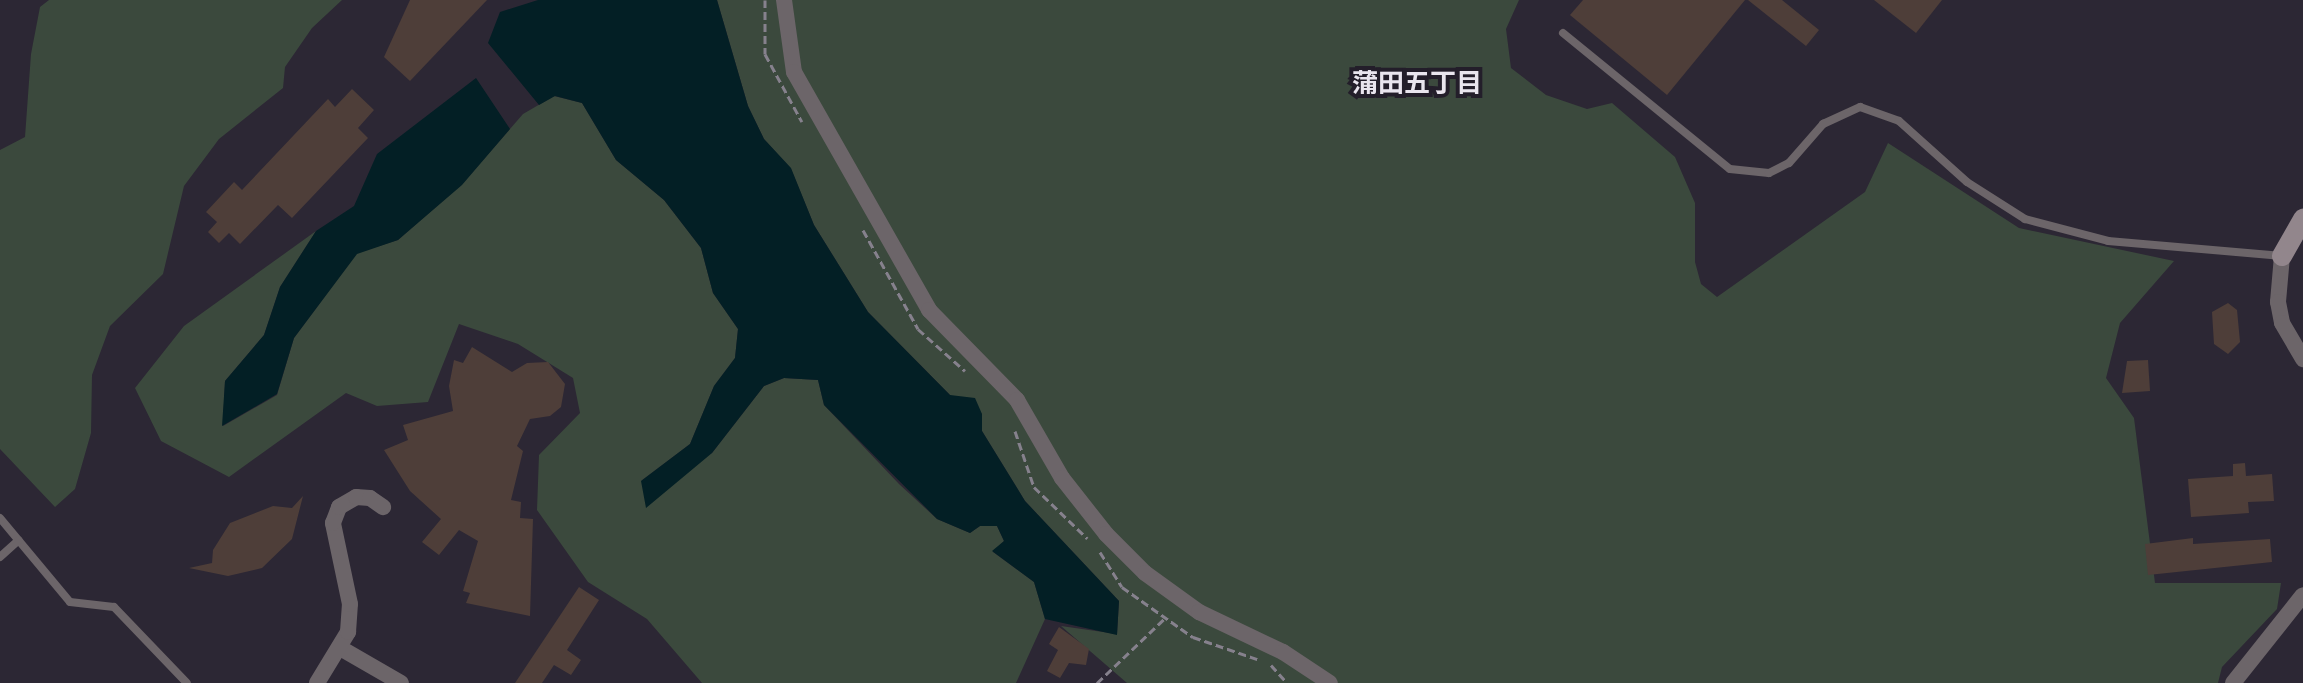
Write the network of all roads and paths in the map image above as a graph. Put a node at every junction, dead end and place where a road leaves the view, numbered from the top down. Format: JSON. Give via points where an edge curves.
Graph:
{"nodes":[{"id":1,"x":784,"y":0,"type":"edge"},
{"id":2,"x":1563,"y":33,"type":"dead end"},
{"id":3,"x":2303,"y":219,"type":"edge"},
{"id":4,"x":2282,"y":256,"type":"junction"},
{"id":5,"x":2303,"y":359,"type":"edge"},
{"id":6,"x":383,"y":507,"type":"dead end"},
{"id":7,"x":0,"y":518,"type":"edge"},
{"id":8,"x":19,"y":540,"type":"junction"},
{"id":9,"x":0,"y":557,"type":"edge"},
{"id":10,"x":2303,"y":595,"type":"edge"},
{"id":11,"x":342,"y":649,"type":"junction"},
{"id":12,"x":187,"y":683,"type":"edge"},
{"id":13,"x":317,"y":683,"type":"edge"},
{"id":14,"x":401,"y":683,"type":"edge"},
{"id":15,"x":1097,"y":683,"type":"edge"},
{"id":16,"x":1287,"y":683,"type":"edge"},
{"id":17,"x":1330,"y":683,"type":"edge"},
{"id":18,"x":2233,"y":683,"type":"edge"}],
"edges":[{"from":1,"to":17,"type":"street","via":[[794,72],[921,298],[1017,400],[1062,478],[1106,534],[1145,573],[1199,612],[1283,652]]},
{"from":2,"to":4,"type":"lane","via":[[1730,169],[1769,173],[1789,163],[1823,124],[1860,107],[1899,121],[1967,182],[2025,219],[2108,241]]},
{"from":3,"to":4,"type":"street"},
{"from":4,"to":5,"type":"street","via":[[2282,323]]},
{"from":6,"to":11,"type":"street","via":[[356,497],[339,507],[333,523],[350,604]]},
{"from":7,"to":8,"type":"lane"},
{"from":8,"to":9,"type":"lane"},
{"from":8,"to":12,"type":"lane","via":[[36,567],[70,602],[99,601],[114,607]]},
{"from":10,"to":18,"type":"street"},
{"from":11,"to":13,"type":"street"},
{"from":11,"to":14,"type":"street"},
{"from":15,"to":16,"type":"path","via":[[1165,618],[1223,651],[1269,662]]}]}
